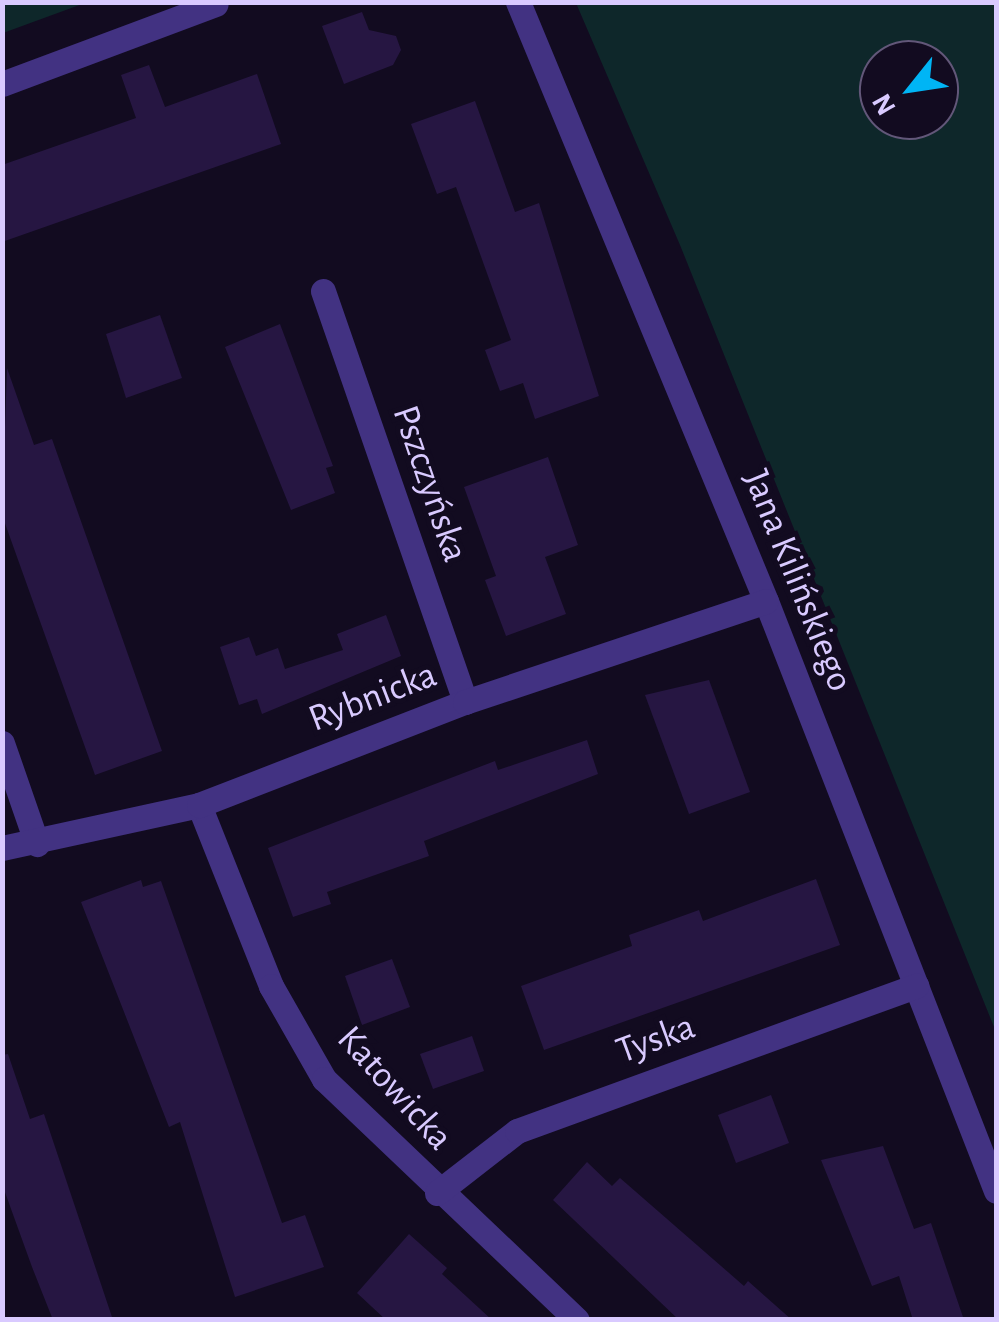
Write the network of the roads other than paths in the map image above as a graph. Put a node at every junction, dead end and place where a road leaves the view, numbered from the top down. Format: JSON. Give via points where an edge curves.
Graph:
{"nodes":[{"id":1,"x":518,"y":2,"type":"edge"},
{"id":2,"x":216,"y":4,"type":"edge"},
{"id":3,"x":2,"y":84,"type":"edge"},
{"id":4,"x":322,"y":291,"type":"dead end"},
{"id":5,"x":766,"y":601,"type":"junction"},
{"id":6,"x":465,"y":702,"type":"junction"},
{"id":7,"x":2,"y":743,"type":"edge"},
{"id":8,"x":199,"y":805,"type":"junction"},
{"id":9,"x":37,"y":844,"type":"junction"},
{"id":10,"x":2,"y":848,"type":"edge"},
{"id":11,"x":916,"y":986,"type":"junction"},
{"id":12,"x":996,"y":1191,"type":"edge"},
{"id":13,"x":437,"y":1193,"type":"junction"},
{"id":14,"x":577,"y":1320,"type":"edge"}],
"edges":[{"from":1,"to":5,"type":"street","name":"Jana Kilińskiego"},
{"from":2,"to":3,"type":"street"},
{"from":4,"to":6,"type":"street","name":"Pszczyńska"},
{"from":5,"to":6,"type":"street","name":"Rybnicka"},
{"from":5,"to":11,"type":"street","name":"Jana Kilińskiego"},
{"from":6,"to":8,"type":"street","name":"Rybnicka"},
{"from":7,"to":9,"type":"street"},
{"from":8,"to":9,"type":"street","name":"Rybnicka"},
{"from":8,"to":13,"type":"street","name":"Katowicka","via":[[271,986],[324,1079]]},
{"from":9,"to":10,"type":"street","name":"Rybnicka"},
{"from":11,"to":12,"type":"street","name":"Jana Kilińskiego"},
{"from":11,"to":13,"type":"street","name":"Tyska","via":[[517,1131]]},
{"from":13,"to":14,"type":"street","name":"Katowicka"}]}
